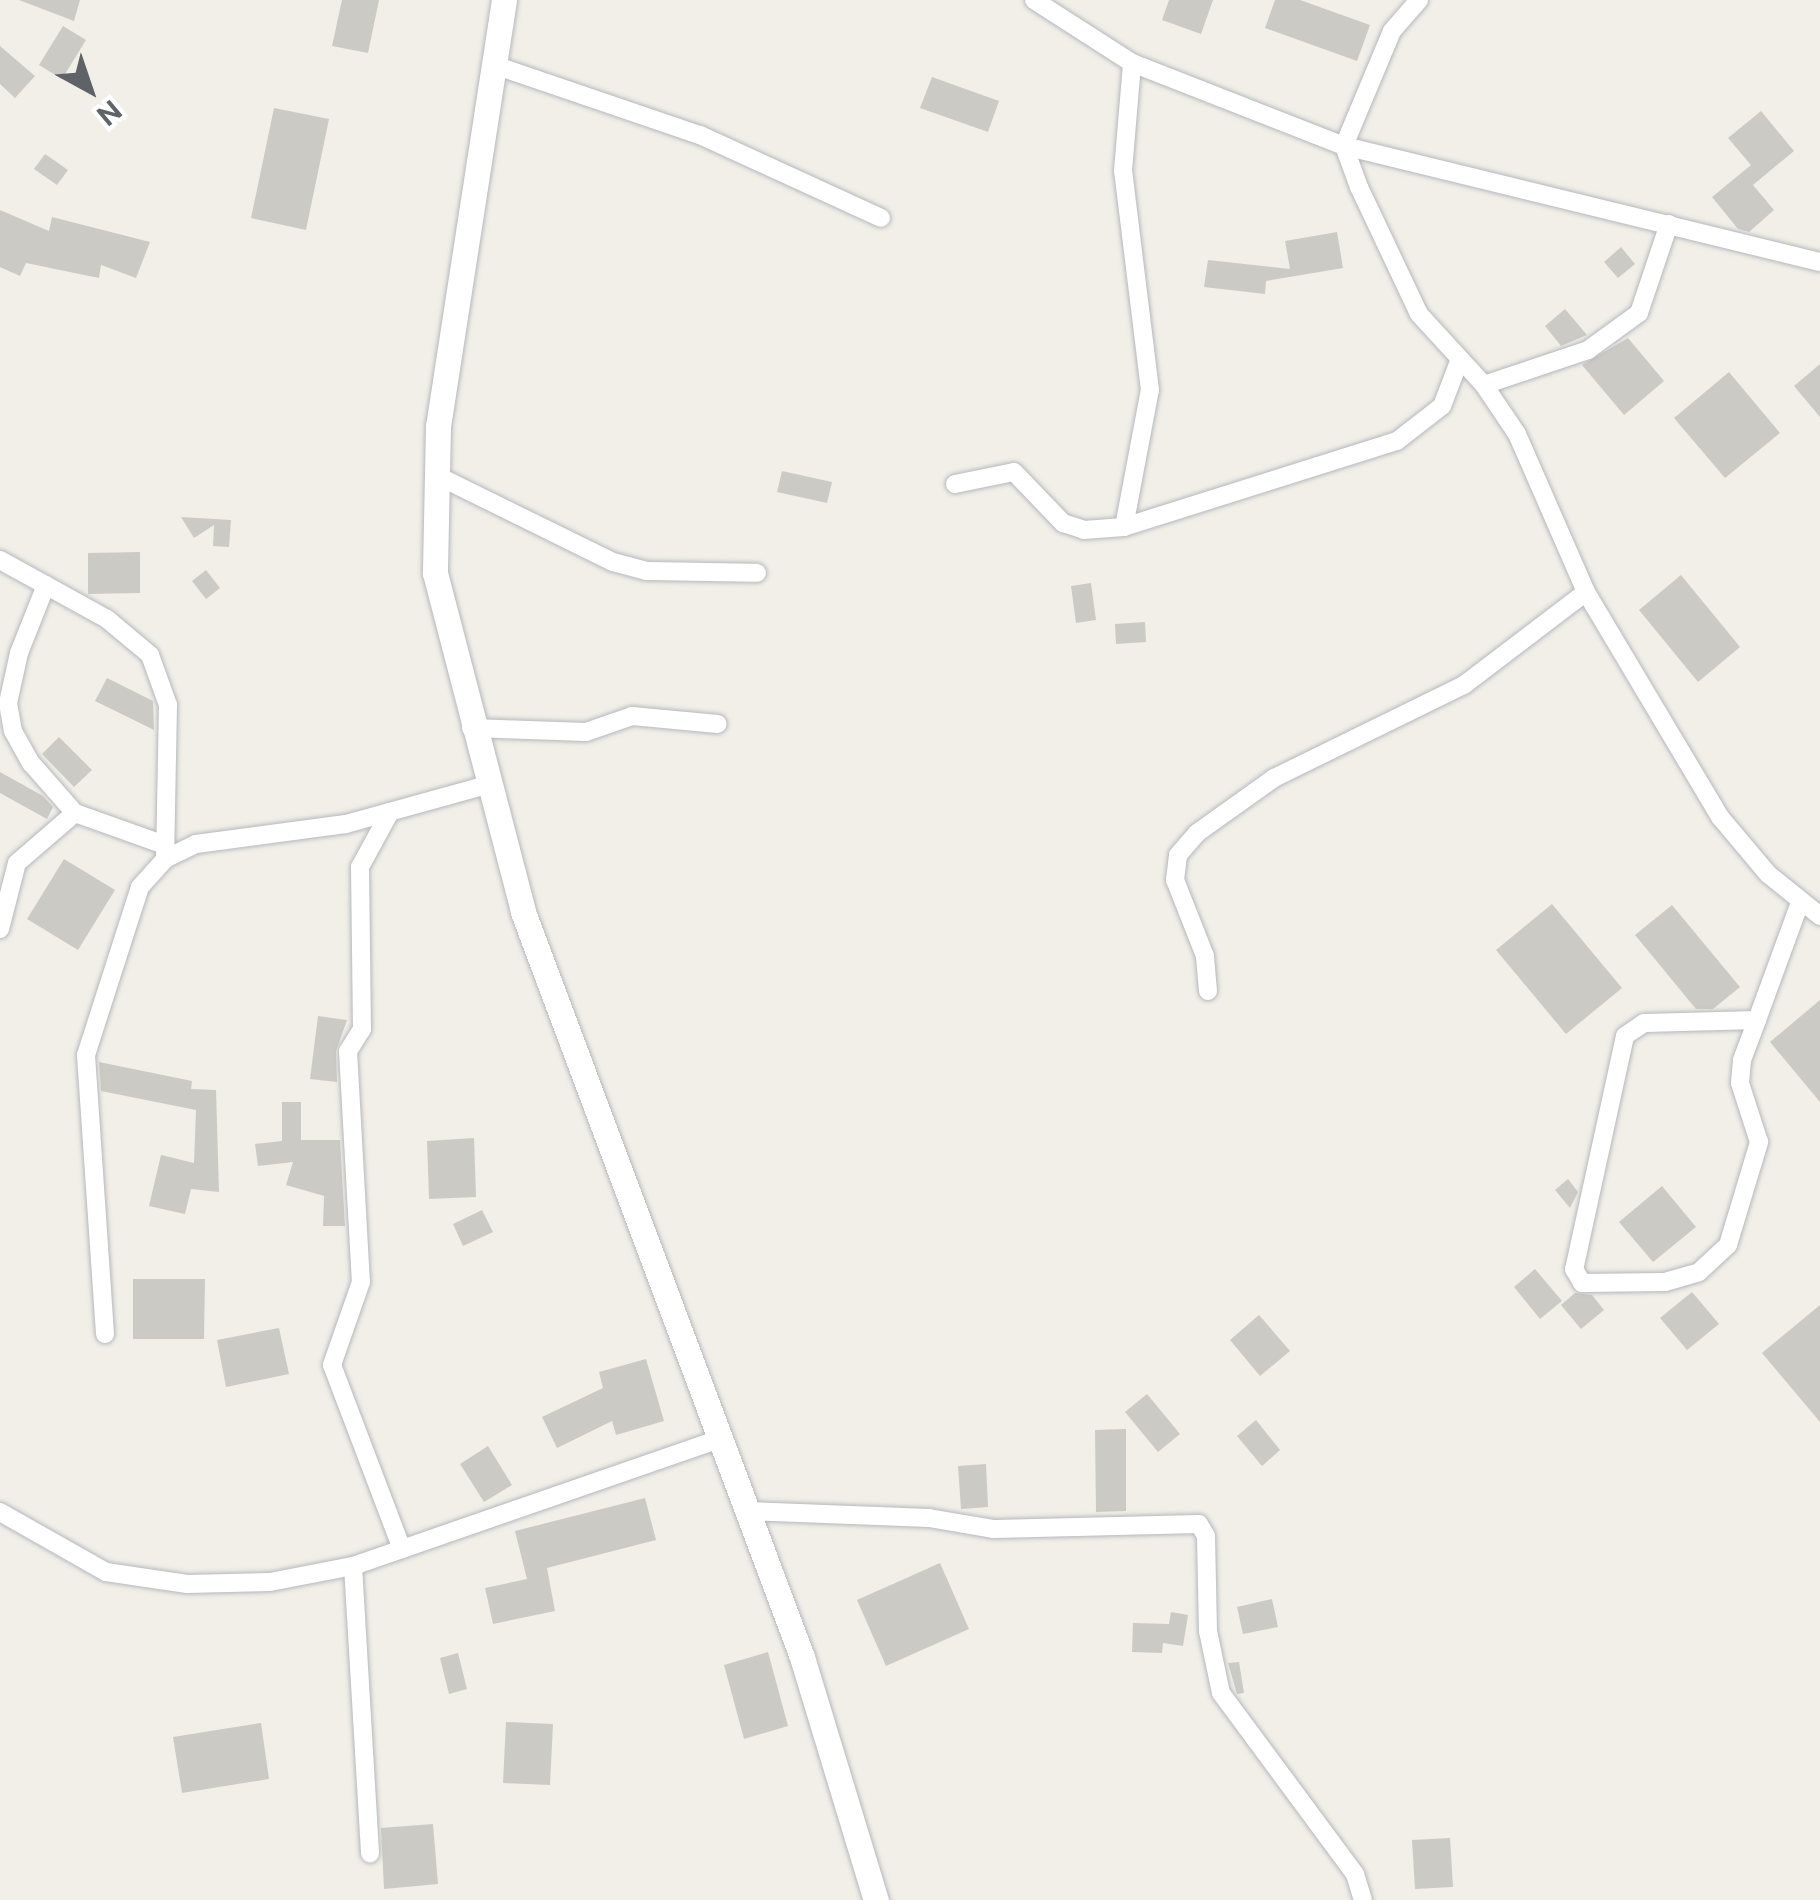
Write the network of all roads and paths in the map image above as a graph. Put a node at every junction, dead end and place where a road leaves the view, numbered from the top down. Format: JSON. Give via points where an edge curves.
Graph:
{"nodes":[{"id":1,"x":504,"y":0,"type":"edge"},
{"id":2,"x":1034,"y":0,"type":"edge"},
{"id":3,"x":1419,"y":0,"type":"edge"},
{"id":4,"x":1132,"y":63,"type":"junction"},
{"id":5,"x":494,"y":65,"type":"junction"},
{"id":6,"x":1344,"y":146,"type":"junction"},
{"id":7,"x":881,"y":218,"type":"dead end"},
{"id":8,"x":1668,"y":224,"type":"junction"},
{"id":9,"x":1820,"y":262,"type":"edge"},
{"id":10,"x":1460,"y":359,"type":"junction"},
{"id":11,"x":1484,"y":384,"type":"junction"},
{"id":12,"x":434,"y":474,"type":"junction"},
{"id":13,"x":955,"y":484,"type":"dead end"},
{"id":14,"x":1124,"y":527,"type":"junction"},
{"id":15,"x":0,"y":560,"type":"edge"},
{"id":16,"x":757,"y":572,"type":"dead end"},
{"id":17,"x":46,"y":585,"type":"junction"},
{"id":18,"x":1586,"y":592,"type":"junction"},
{"id":19,"x":718,"y":724,"type":"dead end"},
{"id":20,"x":471,"y":728,"type":"junction"},
{"id":21,"x":487,"y":785,"type":"junction"},
{"id":22,"x":390,"y":812,"type":"junction"},
{"id":23,"x":75,"y":813,"type":"junction"},
{"id":24,"x":165,"y":852,"type":"junction"},
{"id":25,"x":1799,"y":905,"type":"junction"},
{"id":26,"x":1820,"y":916,"type":"edge"},
{"id":27,"x":0,"y":929,"type":"edge"},
{"id":28,"x":1208,"y":992,"type":"dead end"},
{"id":29,"x":1757,"y":1020,"type":"junction"},
{"id":30,"x":105,"y":1334,"type":"dead end"},
{"id":31,"x":720,"y":1439,"type":"junction"},
{"id":32,"x":747,"y":1510,"type":"junction"},
{"id":33,"x":0,"y":1512,"type":"edge"},
{"id":34,"x":402,"y":1549,"type":"junction"},
{"id":35,"x":353,"y":1566,"type":"junction"},
{"id":36,"x":370,"y":1853,"type":"dead end"},
{"id":37,"x":876,"y":1900,"type":"edge"},
{"id":38,"x":1363,"y":1900,"type":"edge"}],
"edges":[{"from":1,"to":5,"type":"main road"},
{"from":2,"to":4,"type":"street"},
{"from":3,"to":6,"type":"street","via":[[1392,30]]},
{"from":4,"to":6,"type":"street"},
{"from":4,"to":14,"type":"street","via":[[1123,171],[1150,390]]},
{"from":5,"to":7,"type":"street","via":[[700,136]]},
{"from":5,"to":12,"type":"main road"},
{"from":6,"to":8,"type":"street"},
{"from":6,"to":10,"type":"street","via":[[1419,314]]},
{"from":8,"to":9,"type":"street"},
{"from":8,"to":11,"type":"street","via":[[1640,314],[1588,350]]},
{"from":10,"to":11,"type":"street"},
{"from":10,"to":14,"type":"street","via":[[1442,406],[1398,441]]},
{"from":11,"to":18,"type":"street","via":[[1517,434]]},
{"from":12,"to":16,"type":"street","via":[[612,562],[646,570]]},
{"from":12,"to":20,"type":"main road","via":[[435,573]]},
{"from":13,"to":14,"type":"street","via":[[1014,472],[1063,524]]},
{"from":15,"to":17,"type":"street"},
{"from":17,"to":23,"type":"street","via":[[8,703],[30,763]]},
{"from":17,"to":24,"type":"street","via":[[135,638],[161,677],[168,705]]},
{"from":18,"to":25,"type":"street","via":[[1720,817]]},
{"from":18,"to":28,"type":"street","via":[[1464,685],[1274,778],[1196,834],[1178,855],[1175,880],[1205,956]]},
{"from":19,"to":20,"type":"street","via":[[632,716],[586,732]]},
{"from":20,"to":21,"type":"main road"},
{"from":21,"to":22,"type":"street"},
{"from":21,"to":31,"type":"main road","via":[[523,912]]},
{"from":22,"to":24,"type":"street"},
{"from":22,"to":34,"type":"street","via":[[360,868],[362,1029],[348,1051],[361,1282],[332,1366]]},
{"from":23,"to":24,"type":"street"},
{"from":23,"to":27,"type":"street","via":[[18,863]]},
{"from":24,"to":30,"type":"street","via":[[134,904],[86,1055]]},
{"from":25,"to":26,"type":"street"},
{"from":25,"to":29,"type":"street"},
{"from":29,"to":29,"type":"street","via":[[1644,1024],[1624,1036],[1574,1270],[1582,1283],[1665,1282],[1699,1272],[1728,1245],[1758,1142],[1740,1083]]},
{"from":31,"to":32,"type":"main road"},
{"from":31,"to":34,"type":"street"},
{"from":32,"to":37,"type":"main road","via":[[802,1657]]},
{"from":32,"to":38,"type":"street","via":[[930,1518],[994,1529],[1200,1524],[1206,1536],[1208,1631],[1221,1693],[1354,1874]]},
{"from":33,"to":35,"type":"street","via":[[106,1572],[187,1584],[270,1582]]},
{"from":34,"to":35,"type":"street"},
{"from":35,"to":36,"type":"street"}]}
